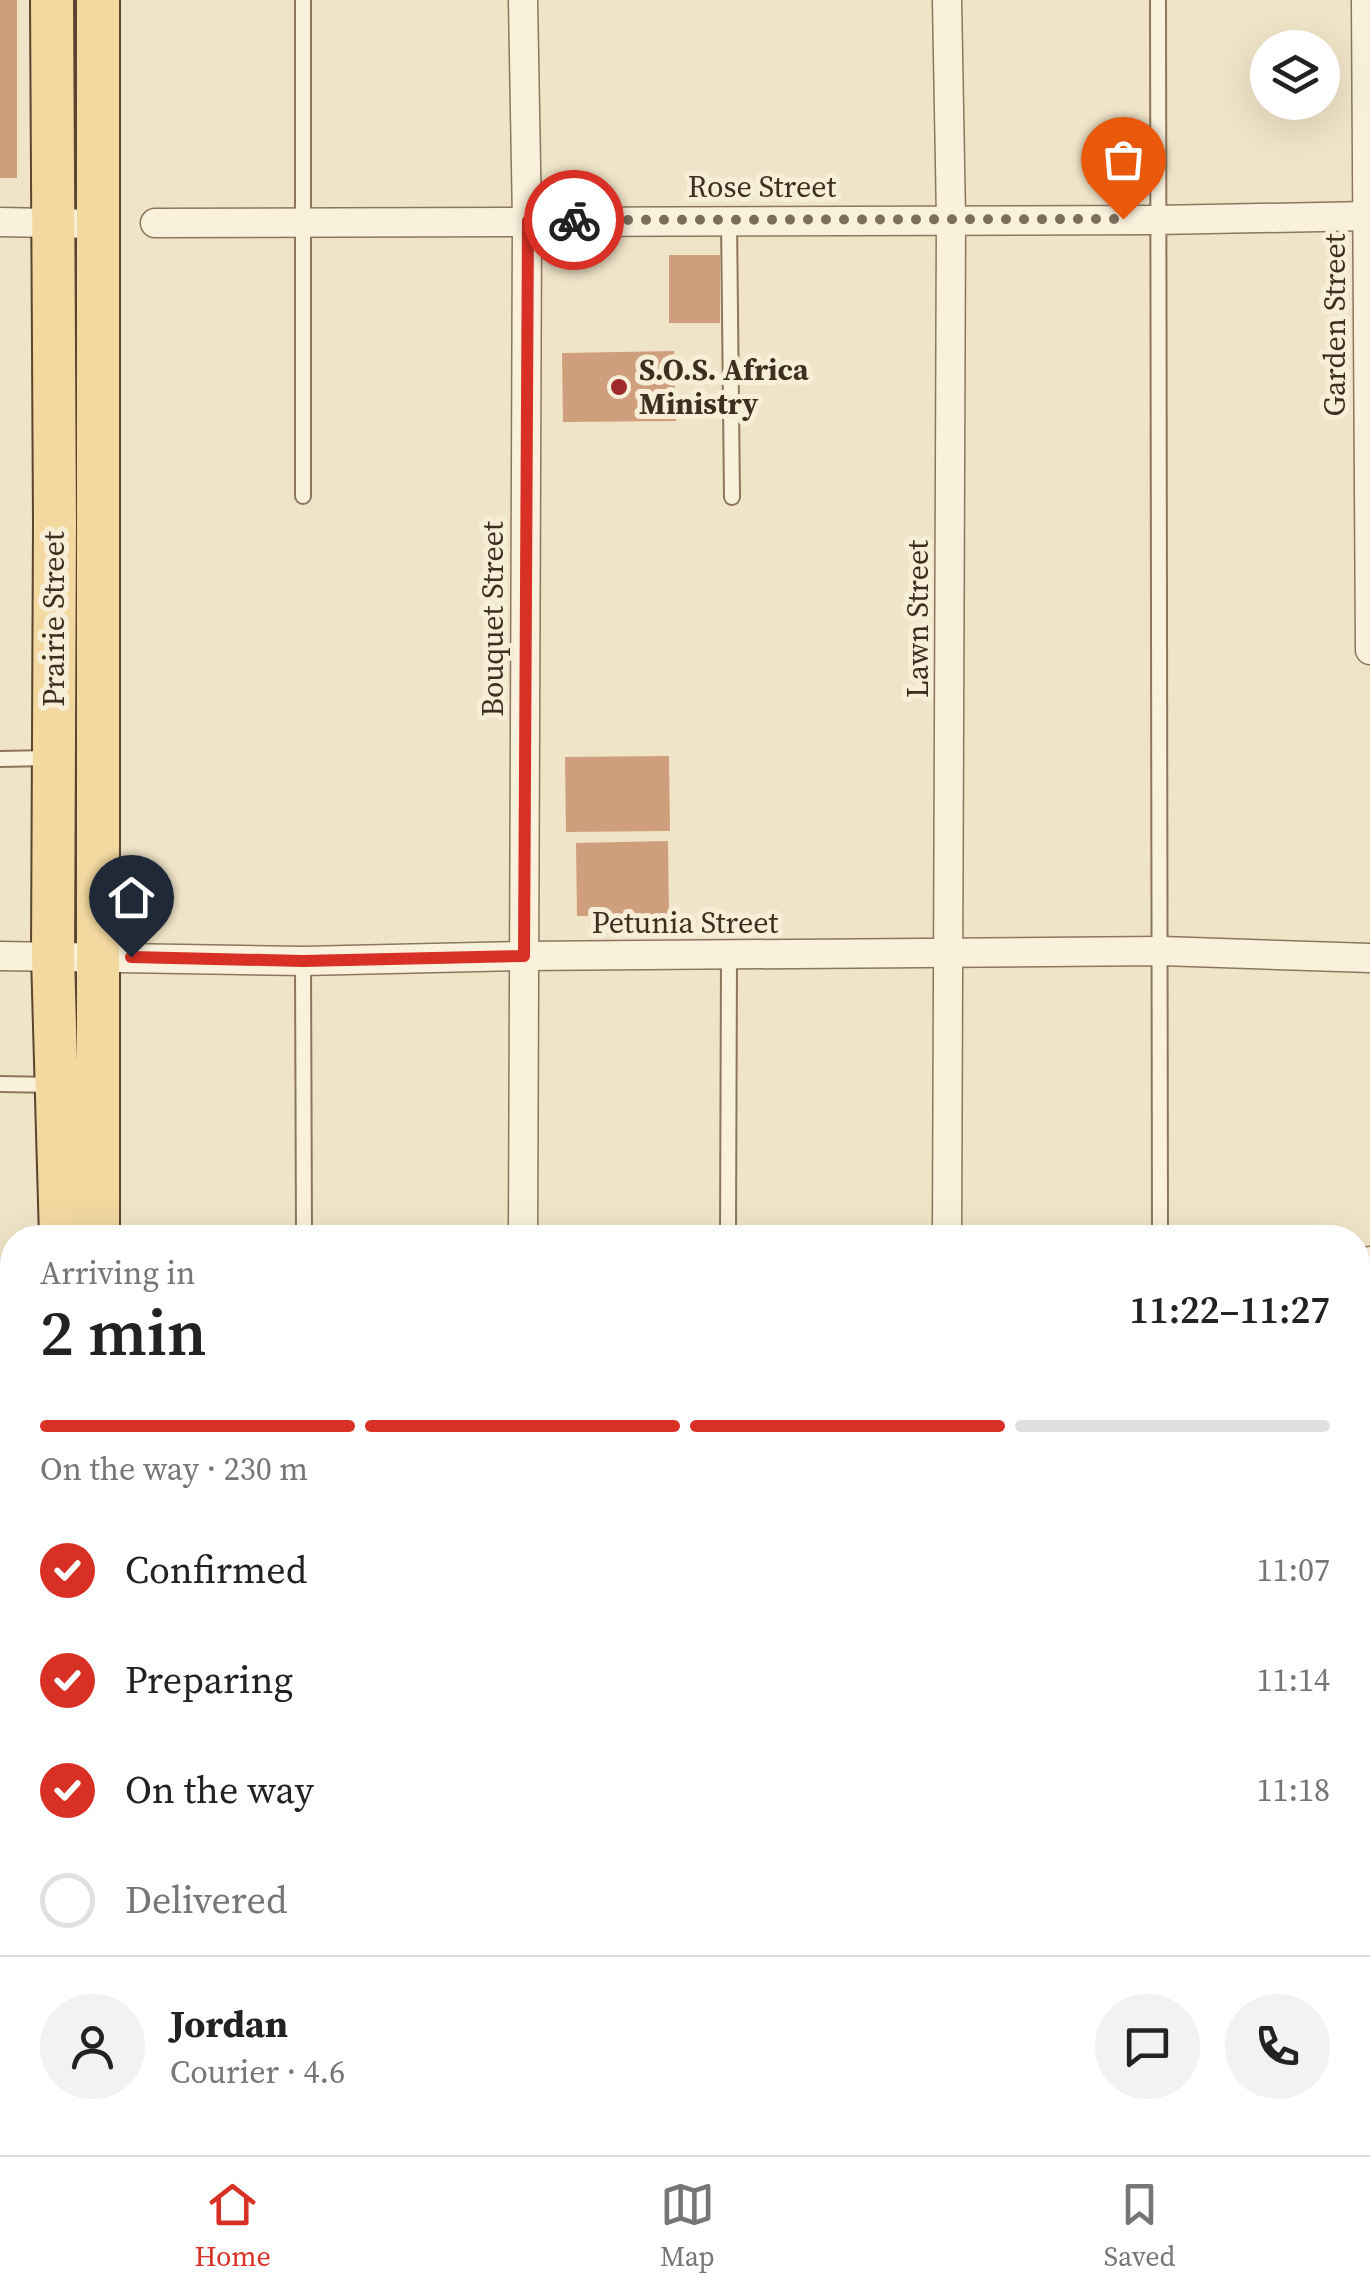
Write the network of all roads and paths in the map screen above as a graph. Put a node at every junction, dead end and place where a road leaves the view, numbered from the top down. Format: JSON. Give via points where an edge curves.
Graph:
{"nodes":[{"id":1,"x":52,"y":0,"type":"edge"},
{"id":2,"x":98,"y":0,"type":"edge"},
{"id":3,"x":303,"y":0,"type":"edge"},
{"id":4,"x":523,"y":0,"type":"edge"},
{"id":5,"x":947,"y":0,"type":"edge"},
{"id":6,"x":1158,"y":0,"type":"edge"},
{"id":7,"x":1366,"y":0,"type":"edge"},
{"id":8,"x":1369,"y":216,"type":"edge"},
{"id":9,"x":951,"y":218,"type":"junction"},
{"id":10,"x":729,"y":220,"type":"junction"},
{"id":11,"x":1158,"y":220,"type":"junction"},
{"id":12,"x":528,"y":221,"type":"junction"},
{"id":13,"x":0,"y":222,"type":"edge"},
{"id":14,"x":52,"y":222,"type":"junction"},
{"id":15,"x":155,"y":222,"type":"dead end"},
{"id":16,"x":302,"y":222,"type":"junction"},
{"id":17,"x":96,"y":224,"type":"junction"},
{"id":18,"x":303,"y":496,"type":"dead end"},
{"id":19,"x":732,"y":497,"type":"dead end"},
{"id":20,"x":1370,"y":650,"type":"edge"},
{"id":21,"x":54,"y":758,"type":"junction"},
{"id":22,"x":0,"y":759,"type":"edge"},
{"id":23,"x":1162,"y":951,"type":"junction"},
{"id":24,"x":950,"y":954,"type":"junction"},
{"id":25,"x":729,"y":955,"type":"junction"},
{"id":26,"x":0,"y":956,"type":"edge"},
{"id":27,"x":53,"y":956,"type":"junction"},
{"id":28,"x":96,"y":956,"type":"junction"},
{"id":29,"x":524,"y":956,"type":"junction"},
{"id":30,"x":1370,"y":958,"type":"edge"},
{"id":31,"x":303,"y":961,"type":"junction"},
{"id":32,"x":0,"y":1084,"type":"edge"},
{"id":33,"x":57,"y":1084,"type":"junction"},
{"id":34,"x":62,"y":1225,"type":"edge"},
{"id":35,"x":98,"y":1225,"type":"edge"},
{"id":36,"x":304,"y":1225,"type":"edge"},
{"id":37,"x":522,"y":1225,"type":"edge"},
{"id":38,"x":728,"y":1225,"type":"edge"},
{"id":39,"x":947,"y":1225,"type":"edge"},
{"id":40,"x":1160,"y":1225,"type":"edge"}],
"edges":[{"from":1,"to":14,"type":"main road","name":"Prairie Street"},
{"from":2,"to":17,"type":"main road","name":"Prairie Street"},
{"from":3,"to":16,"type":"lane"},
{"from":4,"to":12,"type":"street","name":"Bouquet Street"},
{"from":5,"to":9,"type":"street","name":"Lawn Street"},
{"from":6,"to":11,"type":"lane"},
{"from":7,"to":8,"type":"street","name":"Garden Street"},
{"from":8,"to":11,"type":"street","name":"Rose Street"},
{"from":8,"to":20,"type":"street","name":"Garden Street"},
{"from":9,"to":10,"type":"street","name":"Rose Street"},
{"from":9,"to":11,"type":"street","name":"Rose Street"},
{"from":9,"to":24,"type":"street","name":"Lawn Street"},
{"from":10,"to":12,"type":"street","name":"Rose Street"},
{"from":10,"to":19,"type":"lane"},
{"from":11,"to":23,"type":"lane"},
{"from":12,"to":16,"type":"street","name":"Rose Street"},
{"from":12,"to":29,"type":"street","name":"Bouquet Street"},
{"from":13,"to":14,"type":"street"},
{"from":14,"to":17,"type":"street"},
{"from":14,"to":21,"type":"main road","name":"Prairie Street"},
{"from":15,"to":16,"type":"street","name":"Rose Street"},
{"from":16,"to":18,"type":"lane"},
{"from":17,"to":28,"type":"main road","name":"Prairie Street"},
{"from":21,"to":22,"type":"lane"},
{"from":21,"to":27,"type":"main road","name":"Prairie Street"},
{"from":23,"to":24,"type":"street","name":"Petunia Street"},
{"from":23,"to":30,"type":"street","name":"Petunia Street"},
{"from":23,"to":40,"type":"lane"},
{"from":24,"to":25,"type":"street","name":"Petunia Street"},
{"from":24,"to":39,"type":"street","name":"Lawn Street"},
{"from":25,"to":29,"type":"street","name":"Petunia Street"},
{"from":25,"to":38,"type":"lane"},
{"from":26,"to":27,"type":"street","name":"Petunia Street"},
{"from":27,"to":28,"type":"street","name":"Petunia Street"},
{"from":27,"to":33,"type":"main road","name":"Prairie Street"},
{"from":28,"to":31,"type":"street","name":"Petunia Street"},
{"from":28,"to":35,"type":"main road","name":"Prairie Street"},
{"from":29,"to":31,"type":"street","name":"Petunia Street"},
{"from":29,"to":37,"type":"street","name":"Bouquet Street"},
{"from":31,"to":36,"type":"lane"},
{"from":32,"to":33,"type":"lane"},
{"from":33,"to":34,"type":"main road","name":"Prairie Street"}]}
